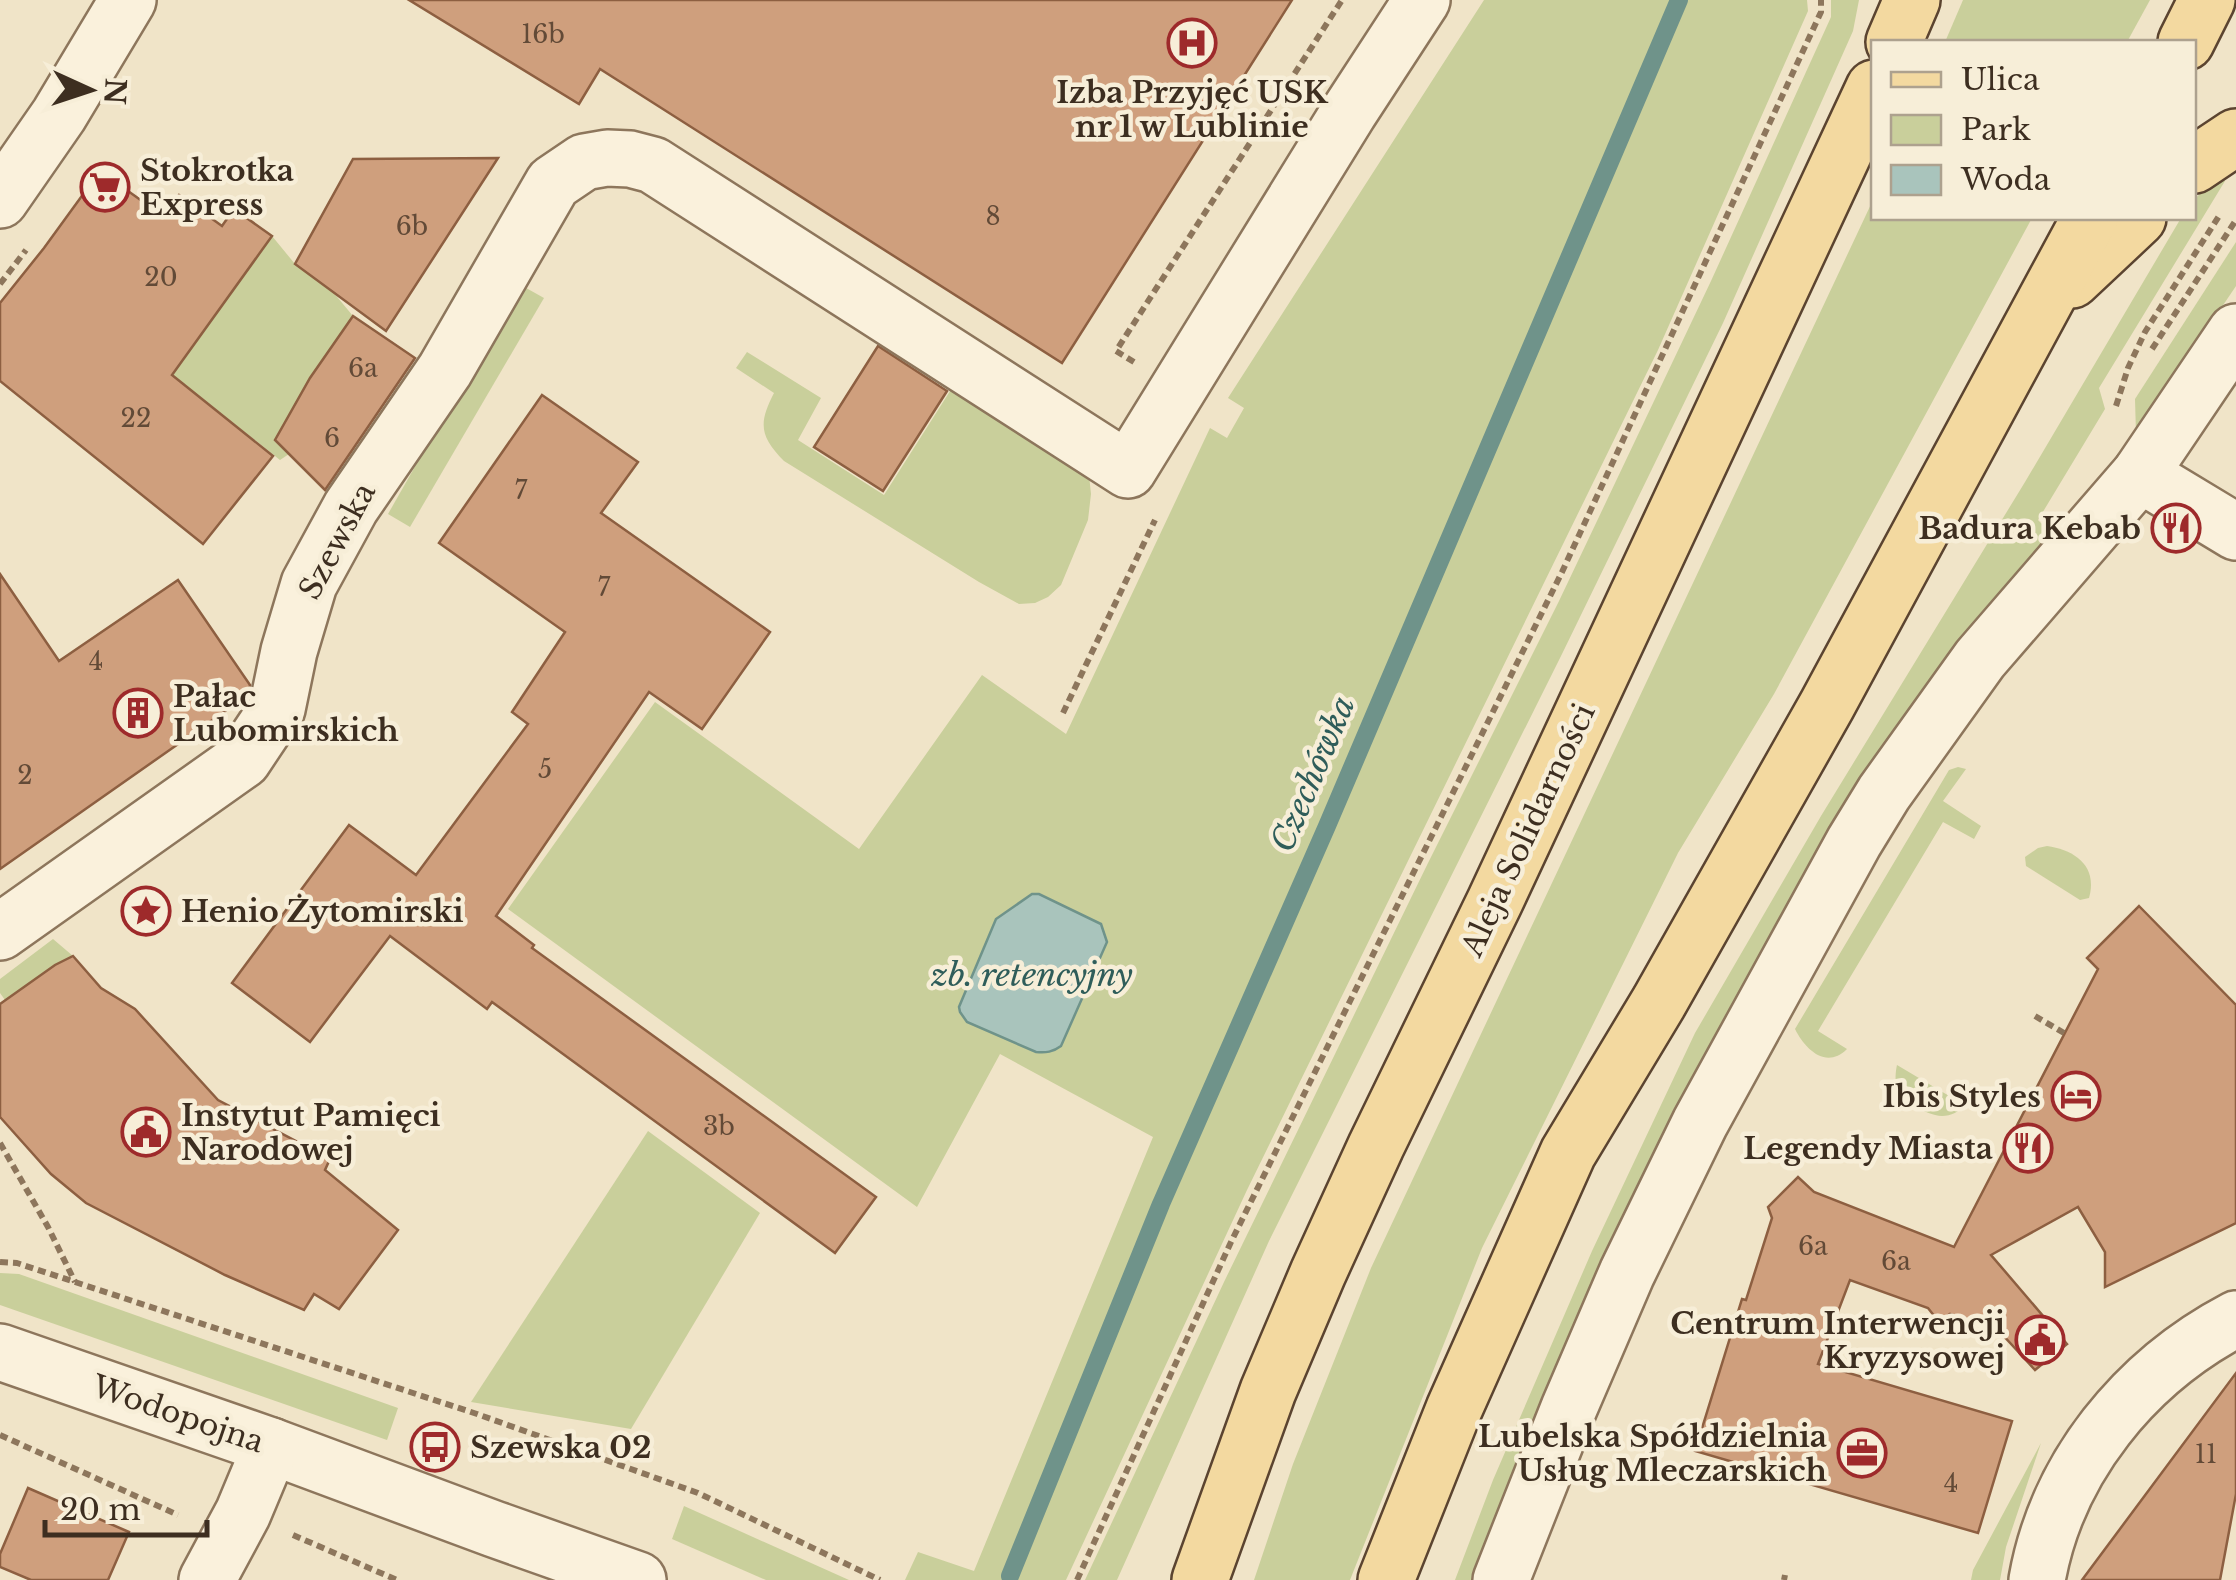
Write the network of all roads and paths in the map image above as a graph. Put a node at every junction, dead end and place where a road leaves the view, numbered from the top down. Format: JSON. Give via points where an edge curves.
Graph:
{"nodes":[{"id":1,"x":128,"y":0,"type":"edge"},
{"id":2,"x":1342,"y":0,"type":"edge"},
{"id":3,"x":1422,"y":0,"type":"edge"},
{"id":4,"x":1821,"y":0,"type":"edge"},
{"id":5,"x":1885,"y":0,"type":"edge"},
{"id":6,"x":1912,"y":0,"type":"edge"},
{"id":7,"x":2207,"y":0,"type":"edge"},
{"id":8,"x":1891,"y":40,"type":"edge"},
{"id":9,"x":1892,"y":40,"type":"edge"},
{"id":10,"x":2187,"y":40,"type":"edge"},
{"id":11,"x":1871,"y":94,"type":"edge"},
{"id":12,"x":2236,"y":137,"type":"edge"},
{"id":13,"x":2210,"y":185,"type":"edge"},
{"id":14,"x":0,"y":200,"type":"edge"},
{"id":15,"x":2196,"y":217,"type":"edge"},
{"id":16,"x":2089,"y":220,"type":"edge"},
{"id":17,"x":2136,"y":220,"type":"edge"},
{"id":18,"x":2195,"y":220,"type":"edge"},
{"id":19,"x":2038,"y":312,"type":"junction"},
{"id":20,"x":2236,"y":332,"type":"edge"},
{"id":21,"x":1141,"y":366,"type":"dead end"},
{"id":22,"x":2116,"y":408,"type":"dead end"},
{"id":23,"x":2140,"y":474,"type":"junction"},
{"id":24,"x":2236,"y":532,"type":"edge"},
{"id":25,"x":0,"y":932,"type":"edge"},
{"id":26,"x":2035,"y":1016,"type":"dead end"},
{"id":27,"x":2064,"y":1033,"type":"dead end"},
{"id":28,"x":0,"y":1144,"type":"edge"},
{"id":29,"x":0,"y":1262,"type":"edge"},
{"id":30,"x":75,"y":1282,"type":"junction"},
{"id":31,"x":2236,"y":1320,"type":"edge"},
{"id":32,"x":0,"y":1352,"type":"edge"},
{"id":33,"x":0,"y":1435,"type":"edge"},
{"id":34,"x":271,"y":1446,"type":"junction"},
{"id":35,"x":1221,"y":1516,"type":"junction"},
{"id":36,"x":226,"y":1544,"type":"edge"},
{"id":37,"x":397,"y":1580,"type":"edge"},
{"id":38,"x":638,"y":1580,"type":"edge"},
{"id":39,"x":880,"y":1580,"type":"edge"},
{"id":40,"x":1077,"y":1580,"type":"edge"},
{"id":41,"x":1163,"y":1580,"type":"edge"},
{"id":42,"x":1200,"y":1580,"type":"edge"},
{"id":43,"x":1386,"y":1580,"type":"edge"},
{"id":44,"x":1501,"y":1580,"type":"edge"},
{"id":45,"x":2037,"y":1580,"type":"edge"}],
"edges":[{"from":1,"to":14,"type":"street"},
{"from":2,"to":21,"type":"path","via":[[1116,350]]},
{"from":3,"to":25,"type":"street","name":"Szewska","via":[[1128,470],[653,165],[584,162],[552,183],[445,370],[351,507],[309,584],[277,709],[243,760]]},
{"from":4,"to":40,"type":"path","via":[[1562,572],[1231,1242]]},
{"from":5,"to":8,"type":"street"},
{"from":6,"to":9,"type":"main road"},
{"from":7,"to":10,"type":"main road"},
{"from":11,"to":35,"type":"main road","name":"Aleja Solidarności","via":[[1376,1146]]},
{"from":12,"to":13,"type":"main road"},
{"from":13,"to":15,"type":"path"},
{"from":16,"to":19,"type":"main road"},
{"from":17,"to":19,"type":"main road"},
{"from":18,"to":22,"type":"path"},
{"from":19,"to":43,"type":"main road","via":[[1828,705],[1568,1154]]},
{"from":20,"to":23,"type":"street"},
{"from":23,"to":24,"type":"street"},
{"from":23,"to":44,"type":"street","via":[[1980,659],[1854,842],[1700,1123],[1627,1272]]},
{"from":26,"to":27,"type":"path"},
{"from":28,"to":30,"type":"path"},
{"from":29,"to":30,"type":"path"},
{"from":30,"to":39,"type":"path","via":[[698,1494]]},
{"from":31,"to":45,"type":"street","via":[[2142,1386],[2092,1445],[2056,1510]]},
{"from":32,"to":34,"type":"street","name":"Wodopojna"},
{"from":33,"to":36,"type":"path"},
{"from":34,"to":36,"type":"street"},
{"from":34,"to":38,"type":"street","name":"Wodopojna"},
{"from":35,"to":41,"type":"main road"},
{"from":35,"to":42,"type":"main road","name":"Aleja Solidarności"},
{"from":36,"to":37,"type":"path"}]}
